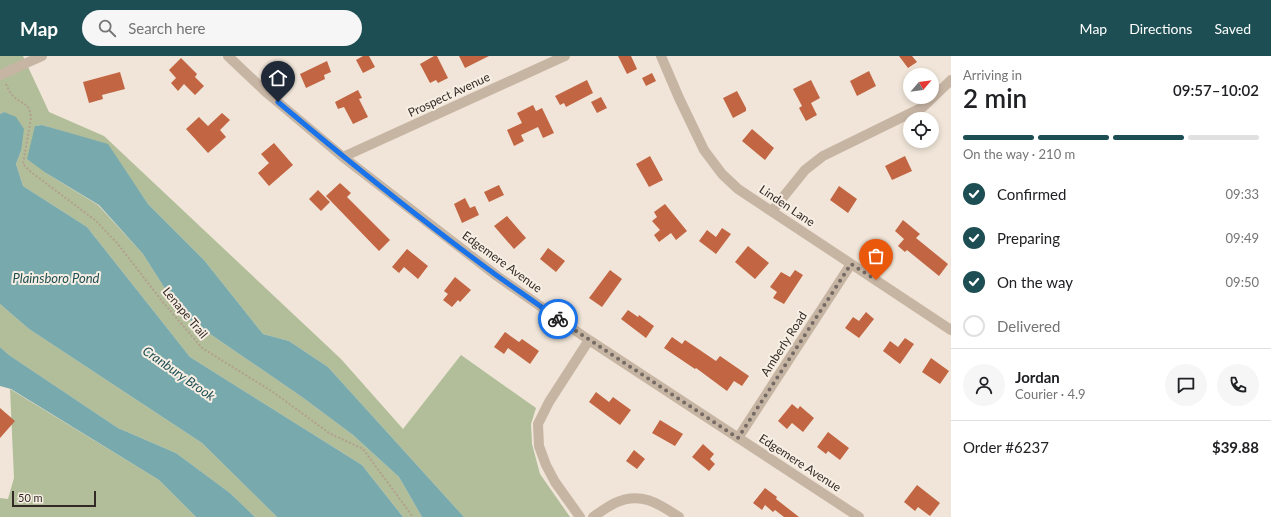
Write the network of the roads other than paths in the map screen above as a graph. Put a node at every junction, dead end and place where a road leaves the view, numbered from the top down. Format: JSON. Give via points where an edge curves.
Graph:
{"nodes":[{"id":1,"x":42,"y":56,"type":"edge"},
{"id":2,"x":228,"y":56,"type":"edge"},
{"id":3,"x":565,"y":56,"type":"edge"},
{"id":4,"x":661,"y":56,"type":"edge"},
{"id":5,"x":3,"y":79,"type":"edge"},
{"id":6,"x":951,"y":80,"type":"edge"},
{"id":7,"x":343,"y":157,"type":"junction"},
{"id":8,"x":772,"y":211,"type":"junction"},
{"id":9,"x":851,"y":264,"type":"junction"},
{"id":10,"x":951,"y":330,"type":"edge"},
{"id":11,"x":589,"y":340,"type":"junction"},
{"id":12,"x":738,"y":438,"type":"junction"},
{"id":13,"x":580,"y":517,"type":"edge"},
{"id":14,"x":593,"y":517,"type":"edge"},
{"id":15,"x":679,"y":517,"type":"edge"},
{"id":16,"x":859,"y":517,"type":"edge"}],
"edges":[{"from":1,"to":5,"type":"street"},
{"from":2,"to":7,"type":"street","name":"Edgemere Avenue","via":[[255,83]]},
{"from":3,"to":7,"type":"street","name":"Prospect Avenue"},
{"from":4,"to":8,"type":"street","name":"Linden Lane","via":[[704,150],[722,174],[738,189]]},
{"from":6,"to":8,"type":"street","via":[[923,107],[823,156],[805,170]]},
{"from":7,"to":11,"type":"street","name":"Edgemere Avenue","via":[[497,276]]},
{"from":8,"to":9,"type":"street","name":"Linden Lane"},
{"from":9,"to":10,"type":"street","name":"Linden Lane"},
{"from":9,"to":12,"type":"street","name":"Amberly Road"},
{"from":11,"to":12,"type":"street","name":"Edgemere Avenue"},
{"from":11,"to":13,"type":"street","via":[[549,402],[538,424],[539,446],[546,465]]},
{"from":12,"to":16,"type":"street","name":"Edgemere Avenue"},
{"from":14,"to":15,"type":"street","via":[[615,503],[632,497],[659,504]]}]}
